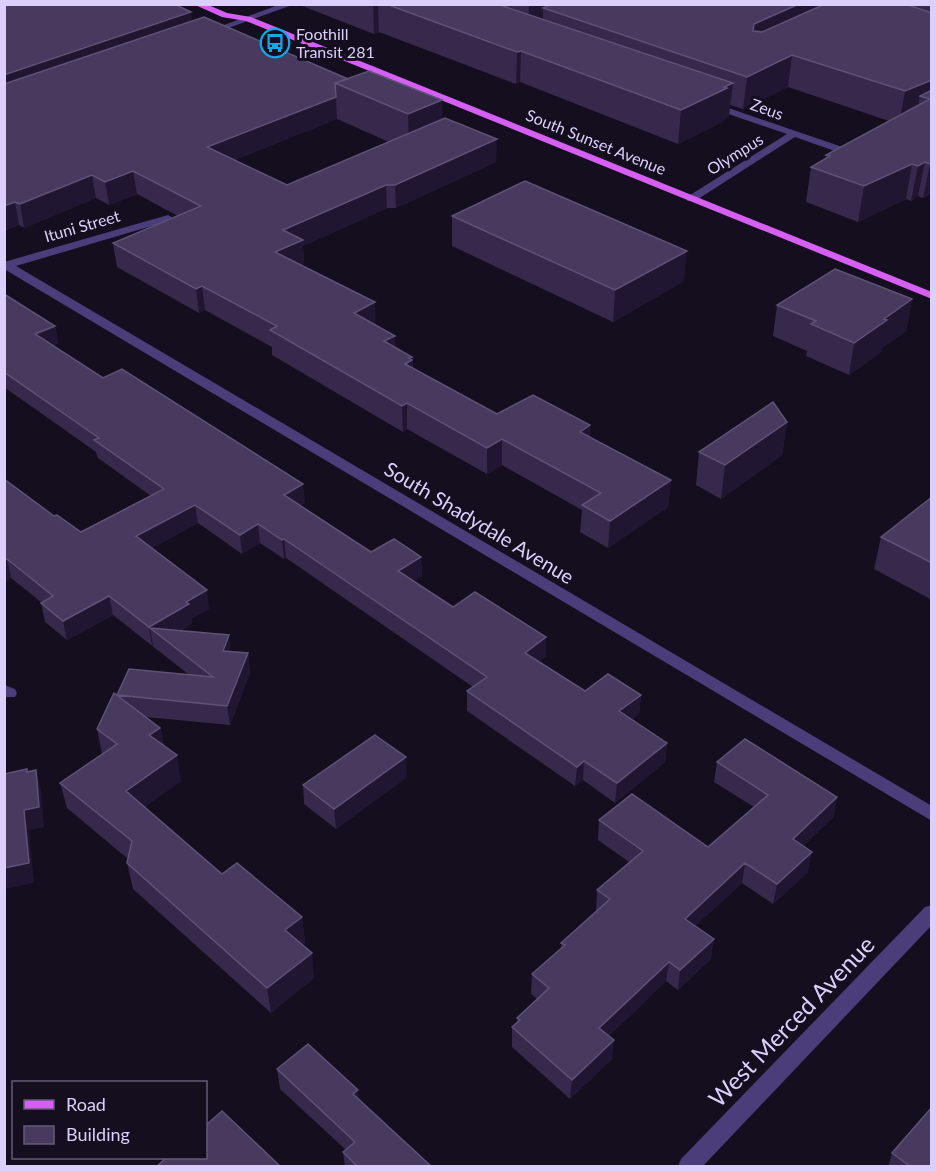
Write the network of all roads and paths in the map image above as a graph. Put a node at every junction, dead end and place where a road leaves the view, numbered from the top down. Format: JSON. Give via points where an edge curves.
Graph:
{"nodes":[{"id":1,"x":197,"y":4,"type":"edge"},
{"id":2,"x":291,"y":4,"type":"edge"},
{"id":3,"x":243,"y":6,"type":"dead end"},
{"id":4,"x":248,"y":19,"type":"junction"},
{"id":5,"x":204,"y":34,"type":"edge"},
{"id":6,"x":705,"y":102,"type":"edge"},
{"id":7,"x":794,"y":134,"type":"junction"},
{"id":8,"x":843,"y":161,"type":"edge"},
{"id":9,"x":691,"y":199,"type":"junction"},
{"id":10,"x":168,"y":218,"type":"edge"},
{"id":11,"x":5,"y":266,"type":"edge"},
{"id":12,"x":932,"y":296,"type":"edge"},
{"id":13,"x":932,"y":815,"type":"edge"},
{"id":14,"x":932,"y":912,"type":"edge"},
{"id":15,"x":689,"y":1167,"type":"edge"}],
"edges":[{"from":1,"to":4,"type":"main road","name":"South Sunset Avenue"},
{"from":2,"to":4,"type":"street"},
{"from":3,"to":4,"type":"main road"},
{"from":4,"to":5,"type":"street"},
{"from":4,"to":9,"type":"main road","name":"South Sunset Avenue"},
{"from":6,"to":7,"type":"street","name":"Zeus"},
{"from":7,"to":8,"type":"street","name":"Zeus","via":[[858,152]]},
{"from":7,"to":9,"type":"street","name":"Olympus"},
{"from":9,"to":12,"type":"main road","name":"South Sunset Avenue"},
{"from":10,"to":11,"type":"street","name":"Ituni Street"},
{"from":11,"to":13,"type":"street","name":"South Shadydale Avenue"},
{"from":14,"to":15,"type":"street","name":"West Merced Avenue"}]}
